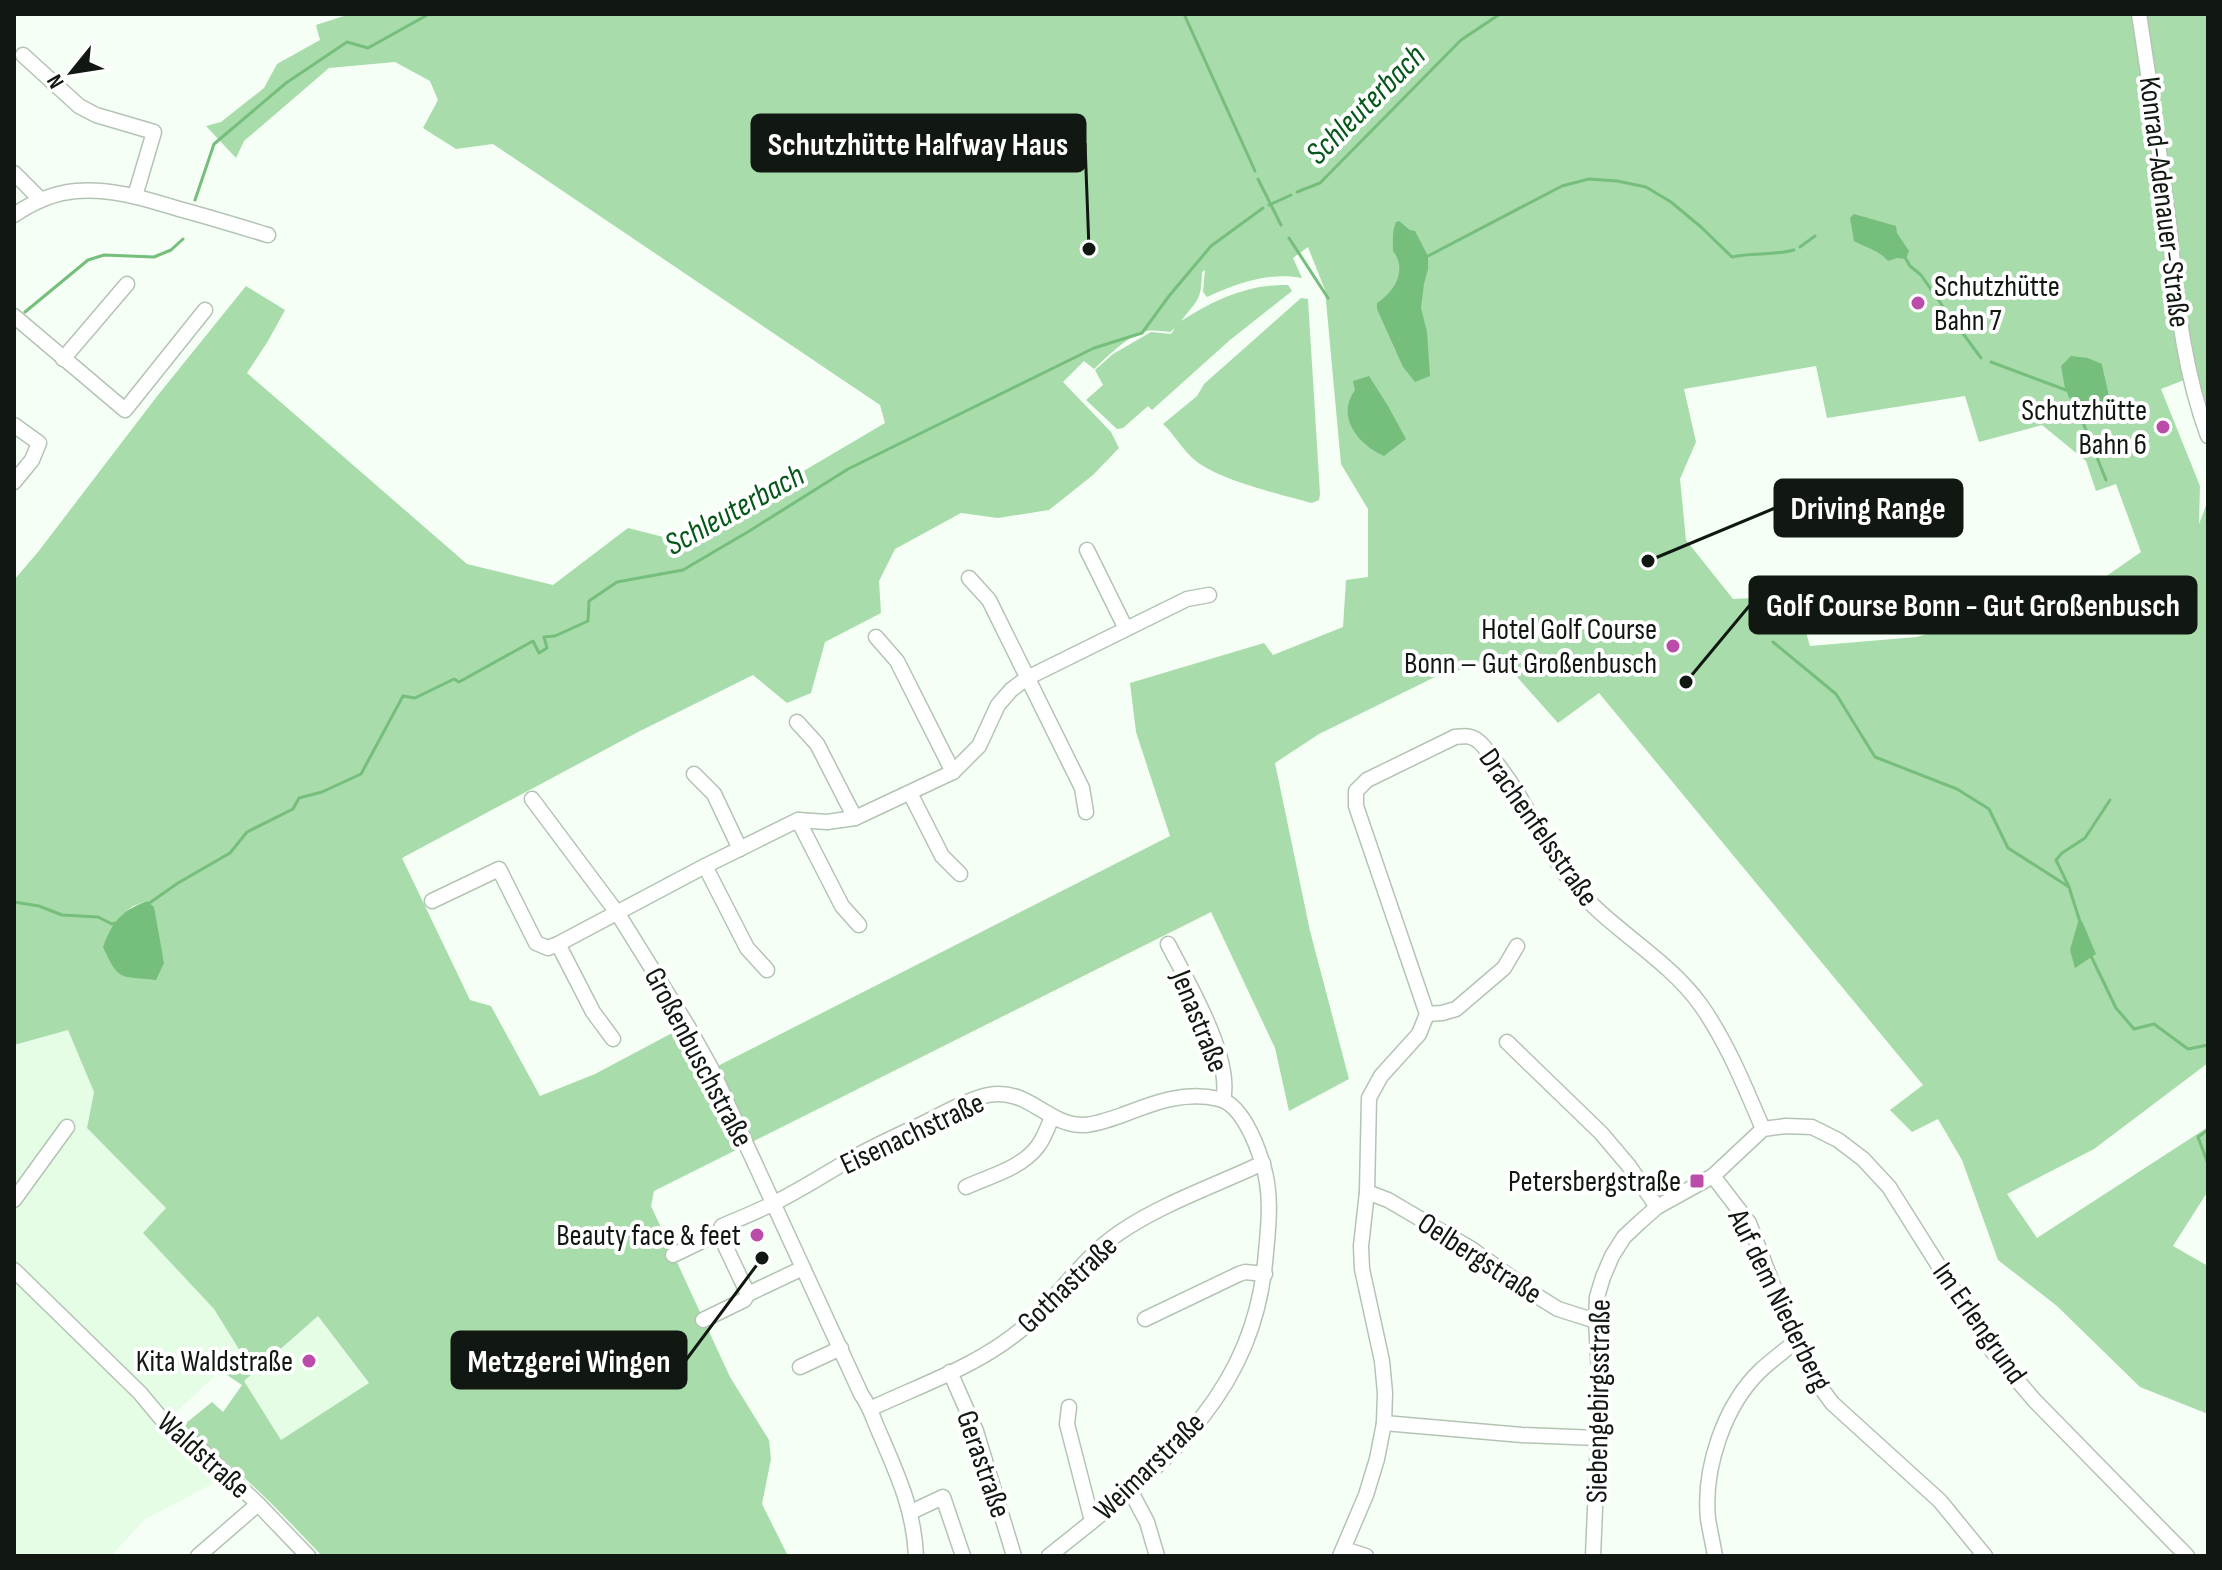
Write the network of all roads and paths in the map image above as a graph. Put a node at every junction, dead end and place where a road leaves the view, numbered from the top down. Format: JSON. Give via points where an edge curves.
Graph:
{"nodes":[{"id":1,"x":2139,"y":14,"type":"edge"},
{"id":2,"x":23,"y":55,"type":"dead end"},
{"id":3,"x":14,"y":173,"type":"edge"},
{"id":4,"x":135,"y":196,"type":"junction"},
{"id":5,"x":40,"y":199,"type":"junction"},
{"id":6,"x":14,"y":215,"type":"edge"},
{"id":7,"x":268,"y":235,"type":"dead end"},
{"id":8,"x":127,"y":284,"type":"dead end"},
{"id":9,"x":205,"y":310,"type":"dead end"},
{"id":10,"x":14,"y":316,"type":"edge"},
{"id":11,"x":63,"y":359,"type":"junction"},
{"id":12,"x":14,"y":425,"type":"edge"},
{"id":13,"x":2208,"y":436,"type":"edge"},
{"id":14,"x":14,"y":482,"type":"edge"},
{"id":15,"x":1087,"y":550,"type":"dead end"},
{"id":16,"x":969,"y":578,"type":"dead end"},
{"id":17,"x":1209,"y":595,"type":"dead end"},
{"id":18,"x":1126,"y":629,"type":"junction"},
{"id":19,"x":876,"y":637,"type":"dead end"},
{"id":20,"x":1027,"y":678,"type":"junction"},
{"id":21,"x":797,"y":722,"type":"dead end"},
{"id":22,"x":953,"y":772,"type":"junction"},
{"id":23,"x":694,"y":774,"type":"dead end"},
{"id":24,"x":910,"y":793,"type":"junction"},
{"id":25,"x":532,"y":799,"type":"dead end"},
{"id":26,"x":1086,"y":812,"type":"dead end"},
{"id":27,"x":855,"y":818,"type":"junction"},
{"id":28,"x":798,"y":820,"type":"junction"},
{"id":29,"x":740,"y":849,"type":"junction"},
{"id":30,"x":705,"y":866,"type":"junction"},
{"id":31,"x":960,"y":874,"type":"dead end"},
{"id":32,"x":432,"y":901,"type":"dead end"},
{"id":33,"x":618,"y":914,"type":"junction"},
{"id":34,"x":859,"y":925,"type":"dead end"},
{"id":35,"x":558,"y":944,"type":"junction"},
{"id":36,"x":1168,"y":944,"type":"dead end"},
{"id":37,"x":1517,"y":946,"type":"dead end"},
{"id":38,"x":767,"y":970,"type":"dead end"},
{"id":39,"x":1427,"y":1014,"type":"junction"},
{"id":40,"x":613,"y":1039,"type":"dead end"},
{"id":41,"x":1507,"y":1042,"type":"dead end"},
{"id":42,"x":1223,"y":1100,"type":"junction"},
{"id":43,"x":1052,"y":1117,"type":"junction"},
{"id":44,"x":67,"y":1127,"type":"dead end"},
{"id":45,"x":1763,"y":1129,"type":"junction"},
{"id":46,"x":1263,"y":1163,"type":"junction"},
{"id":47,"x":1713,"y":1176,"type":"junction"},
{"id":48,"x":966,"y":1187,"type":"dead end"},
{"id":49,"x":1367,"y":1192,"type":"junction"},
{"id":50,"x":14,"y":1200,"type":"edge"},
{"id":51,"x":774,"y":1203,"type":"junction"},
{"id":52,"x":1657,"y":1207,"type":"junction"},
{"id":53,"x":719,"y":1233,"type":"junction"},
{"id":54,"x":673,"y":1255,"type":"dead end"},
{"id":55,"x":803,"y":1268,"type":"junction"},
{"id":56,"x":14,"y":1270,"type":"edge"},
{"id":57,"x":1265,"y":1274,"type":"junction"},
{"id":58,"x":748,"y":1294,"type":"junction"},
{"id":59,"x":1145,"y":1319,"type":"dead end"},
{"id":60,"x":703,"y":1320,"type":"dead end"},
{"id":61,"x":1596,"y":1321,"type":"junction"},
{"id":62,"x":1795,"y":1342,"type":"junction"},
{"id":63,"x":841,"y":1348,"type":"junction"},
{"id":64,"x":800,"y":1367,"type":"dead end"},
{"id":65,"x":950,"y":1372,"type":"junction"},
{"id":66,"x":1069,"y":1407,"type":"dead end"},
{"id":67,"x":872,"y":1408,"type":"junction"},
{"id":68,"x":1384,"y":1423,"type":"junction"},
{"id":69,"x":1597,"y":1438,"type":"junction"},
{"id":70,"x":1130,"y":1490,"type":"junction"},
{"id":71,"x":258,"y":1504,"type":"junction"},
{"id":72,"x":911,"y":1512,"type":"junction"},
{"id":73,"x":1092,"y":1521,"type":"junction"},
{"id":74,"x":1342,"y":1552,"type":"edge"},
{"id":75,"x":198,"y":1556,"type":"edge"},
{"id":76,"x":308,"y":1556,"type":"edge"},
{"id":77,"x":916,"y":1556,"type":"edge"},
{"id":78,"x":963,"y":1556,"type":"edge"},
{"id":79,"x":1014,"y":1556,"type":"edge"},
{"id":80,"x":1049,"y":1556,"type":"edge"},
{"id":81,"x":1157,"y":1556,"type":"edge"},
{"id":82,"x":1366,"y":1556,"type":"edge"},
{"id":83,"x":1593,"y":1556,"type":"edge"},
{"id":84,"x":1715,"y":1556,"type":"edge"},
{"id":85,"x":1985,"y":1556,"type":"edge"},
{"id":86,"x":2187,"y":1556,"type":"edge"}],
"edges":[{"from":1,"to":13,"type":"street","name":"Konrad-Adenauer-Straße","via":[[2186,362]]},
{"from":2,"to":4,"type":"street","via":[[79,106],[154,132]]},
{"from":3,"to":5,"type":"street"},
{"from":4,"to":5,"type":"street","via":[[76,191]]},
{"from":4,"to":7,"type":"street"},
{"from":5,"to":6,"type":"street"},
{"from":8,"to":11,"type":"street"},
{"from":9,"to":11,"type":"street","via":[[125,410]]},
{"from":10,"to":11,"type":"street"},
{"from":12,"to":14,"type":"street","via":[[39,443]]},
{"from":15,"to":18,"type":"street"},
{"from":16,"to":20,"type":"street","via":[[989,600]]},
{"from":17,"to":18,"type":"street","via":[[1187,599]]},
{"from":18,"to":20,"type":"street"},
{"from":19,"to":22,"type":"street","via":[[897,661]]},
{"from":20,"to":22,"type":"street","via":[[998,705],[979,746]]},
{"from":20,"to":26,"type":"street","via":[[1082,788]]},
{"from":21,"to":27,"type":"street","via":[[817,744]]},
{"from":22,"to":24,"type":"street"},
{"from":23,"to":29,"type":"street","via":[[714,794]]},
{"from":24,"to":27,"type":"street"},
{"from":24,"to":31,"type":"street","via":[[942,856]]},
{"from":25,"to":33,"type":"street","name":"Großenbuschstraße"},
{"from":27,"to":28,"type":"street"},
{"from":28,"to":29,"type":"street"},
{"from":28,"to":34,"type":"street","via":[[842,906]]},
{"from":29,"to":30,"type":"street"},
{"from":30,"to":33,"type":"street"},
{"from":30,"to":38,"type":"street","via":[[747,948]]},
{"from":32,"to":35,"type":"street","via":[[499,869],[536,943],[548,948]]},
{"from":33,"to":35,"type":"street"},
{"from":33,"to":51,"type":"street","name":"Großenbuschstraße","via":[[711,1068]]},
{"from":35,"to":40,"type":"street"},
{"from":36,"to":42,"type":"street","name":"Jenastraße","via":[[1210,1030],[1224,1076]]},
{"from":37,"to":39,"type":"street","via":[[1504,968],[1456,1009]]},
{"from":39,"to":45,"type":"street","name":"Drachenfelsstraße","via":[[1356,806],[1356,791],[1367,780],[1467,736],[1479,741],[1510,779],[1576,889],[1697,1001],[1728,1052]]},
{"from":39,"to":49,"type":"street","via":[[1419,1034],[1381,1076],[1369,1098]]},
{"from":41,"to":52,"type":"street","via":[[1601,1133]]},
{"from":42,"to":43,"type":"street","name":"Eisenachstraße","via":[[1176,1097],[1092,1124]]},
{"from":42,"to":46,"type":"street","name":"Weimarstraße","via":[[1242,1118]]},
{"from":43,"to":48,"type":"street","via":[[1031,1155]]},
{"from":43,"to":51,"type":"street","name":"Eisenachstraße","via":[[1027,1100],[986,1096],[856,1156]]},
{"from":44,"to":50,"type":"street"},
{"from":45,"to":47,"type":"street","name":"Siebengebirgsstraße"},
{"from":45,"to":86,"type":"street","name":"Im Erlengrund","via":[[1812,1127],[1863,1159],[1889,1187],[1993,1352]]},
{"from":46,"to":57,"type":"street","name":"Weimarstraße","via":[[1269,1208]]},
{"from":46,"to":65,"type":"street","name":"Gothastraße","via":[[1121,1232],[1095,1252],[1027,1325]]},
{"from":47,"to":52,"type":"street","name":"Siebengebirgsstraße"},
{"from":47,"to":62,"type":"street","name":"Auf dem Niederberg","via":[[1749,1223]]},
{"from":49,"to":61,"type":"street","name":"Oelbergstraße","via":[[1470,1248],[1558,1309]]},
{"from":49,"to":68,"type":"street","via":[[1362,1269],[1382,1361]]},
{"from":51,"to":53,"type":"street","via":[[722,1226]]},
{"from":51,"to":55,"type":"street","name":"Großenbuschstraße"},
{"from":52,"to":61,"type":"street","name":"Siebengebirgsstraße","via":[[1624,1237],[1612,1256],[1597,1297]]},
{"from":53,"to":54,"type":"street"},
{"from":53,"to":58,"type":"street"},
{"from":55,"to":58,"type":"street"},
{"from":55,"to":63,"type":"street","name":"Großenbuschstraße"},
{"from":56,"to":71,"type":"street","name":"Waldstraße","via":[[170,1429],[199,1448]]},
{"from":57,"to":59,"type":"street","via":[[1239,1274]]},
{"from":57,"to":70,"type":"street","name":"Weimarstraße","via":[[1256,1314],[1229,1381],[1174,1451]]},
{"from":58,"to":60,"type":"street"},
{"from":61,"to":69,"type":"street","name":"Siebengebirgsstraße"},
{"from":62,"to":84,"type":"street","via":[[1759,1372],[1734,1406],[1715,1446],[1708,1518]]},
{"from":62,"to":85,"type":"street","name":"Auf dem Niederberg","via":[[1832,1403],[1940,1501]]},
{"from":63,"to":64,"type":"street"},
{"from":63,"to":67,"type":"street","name":"Großenbuschstraße"},
{"from":65,"to":67,"type":"street","name":"Gothastraße"},
{"from":65,"to":79,"type":"street","name":"Gerastraße","via":[[976,1431]]},
{"from":66,"to":73,"type":"street","via":[[1067,1424]]},
{"from":67,"to":72,"type":"street","name":"Großenbuschstraße"},
{"from":68,"to":69,"type":"street"},
{"from":68,"to":74,"type":"street","via":[[1366,1495]]},
{"from":69,"to":83,"type":"street","name":"Siebengebirgsstraße"},
{"from":70,"to":73,"type":"street","name":"Weimarstraße"},
{"from":70,"to":81,"type":"street"},
{"from":71,"to":75,"type":"street","name":"Waldstraße"},
{"from":71,"to":76,"type":"street","name":"Waldstraße"},
{"from":72,"to":77,"type":"street","name":"Großenbuschstraße"},
{"from":72,"to":78,"type":"street","via":[[943,1497]]},
{"from":73,"to":80,"type":"street","name":"Weimarstraße"},
{"from":74,"to":82,"type":"street"}]}
